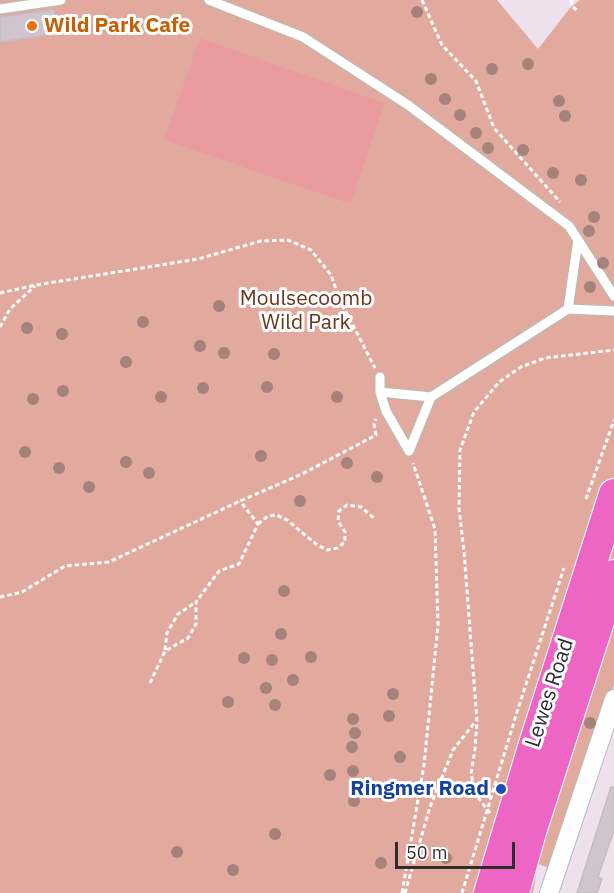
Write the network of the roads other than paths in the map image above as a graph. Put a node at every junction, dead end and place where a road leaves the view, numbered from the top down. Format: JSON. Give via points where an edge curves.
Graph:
{"nodes":[{"id":1,"x":61,"y":0,"type":"edge"},
{"id":2,"x":209,"y":0,"type":"edge"},
{"id":3,"x":0,"y":9,"type":"edge"},
{"id":4,"x":578,"y":240,"type":"junction"},
{"id":5,"x":614,"y":296,"type":"edge"},
{"id":6,"x":567,"y":309,"type":"junction"},
{"id":7,"x":614,"y":311,"type":"edge"},
{"id":8,"x":380,"y":377,"type":"road end"},
{"id":9,"x":380,"y":392,"type":"junction"},
{"id":10,"x":431,"y":397,"type":"junction"},
{"id":11,"x":614,"y":494,"type":"edge"},
{"id":12,"x":614,"y":575,"type":"edge"},
{"id":13,"x":614,"y":699,"type":"edge"},
{"id":14,"x":489,"y":893,"type":"edge"},
{"id":15,"x":514,"y":893,"type":"edge"},
{"id":16,"x":549,"y":893,"type":"edge"}],
"edges":[{"from":1,"to":3,"type":"lane"},
{"from":2,"to":4,"type":"lane","via":[[303,37],[408,105],[569,226]]},
{"from":4,"to":5,"type":"lane"},
{"from":4,"to":6,"type":"lane"},
{"from":6,"to":7,"type":"lane"},
{"from":6,"to":10,"type":"lane"},
{"from":8,"to":9,"type":"lane"},
{"from":9,"to":10,"type":"lane"},
{"from":9,"to":10,"type":"lane","via":[[409,451]]},
{"from":11,"to":14,"type":"main road","name":"Lewes Road"},
{"from":12,"to":15,"type":"main road","name":"Lewes Road"},
{"from":13,"to":16,"type":"street"}]}
